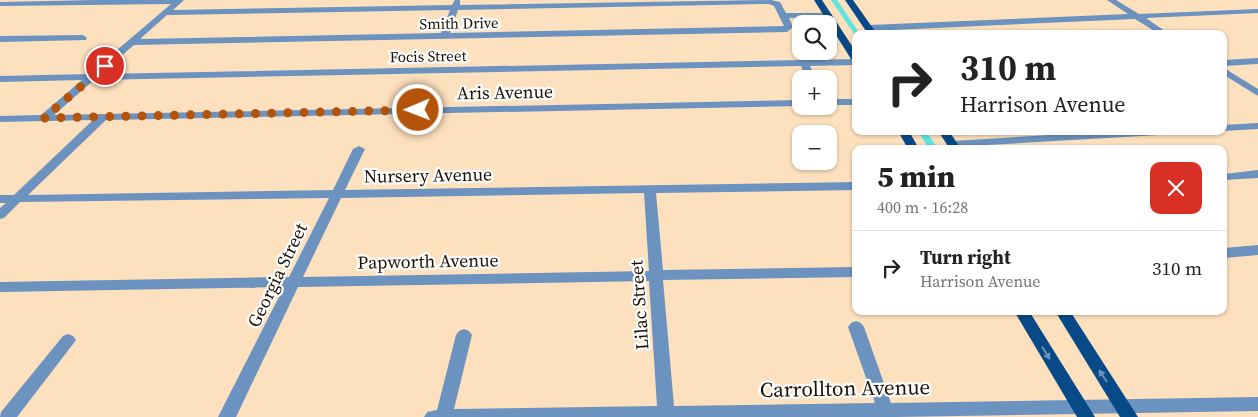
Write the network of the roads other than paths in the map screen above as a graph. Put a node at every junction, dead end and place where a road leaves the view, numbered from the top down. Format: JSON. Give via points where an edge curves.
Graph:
{"nodes":[{"id":1,"x":179,"y":0,"type":"edge"},
{"id":2,"x":818,"y":0,"type":"edge"},
{"id":3,"x":849,"y":0,"type":"edge"},
{"id":4,"x":1111,"y":0,"type":"edge"},
{"id":5,"x":0,"y":4,"type":"edge"},
{"id":6,"x":456,"y":4,"type":"edge"},
{"id":7,"x":1258,"y":12,"type":"edge"},
{"id":8,"x":165,"y":13,"type":"junction"},
{"id":9,"x":828,"y":15,"type":"edge"},
{"id":10,"x":784,"y":16,"type":"junction"},
{"id":11,"x":792,"y":16,"type":"edge"},
{"id":12,"x":1138,"y":17,"type":"junction"},
{"id":13,"x":837,"y":30,"type":"edge"},
{"id":14,"x":870,"y":30,"type":"edge"},
{"id":15,"x":890,"y":30,"type":"edge"},
{"id":16,"x":1159,"y":30,"type":"edge"},
{"id":17,"x":444,"y":37,"type":"junction"},
{"id":18,"x":83,"y":38,"type":"dead end"},
{"id":19,"x":0,"y":39,"type":"edge"},
{"id":20,"x":131,"y":42,"type":"junction"},
{"id":21,"x":852,"y":54,"type":"edge"},
{"id":22,"x":852,"y":61,"type":"edge"},
{"id":23,"x":1258,"y":62,"type":"edge"},
{"id":24,"x":804,"y":63,"type":"junction"},
{"id":25,"x":1227,"y":63,"type":"edge"},
{"id":26,"x":807,"y":70,"type":"edge"},
{"id":27,"x":1227,"y":73,"type":"edge"},
{"id":28,"x":91,"y":77,"type":"junction"},
{"id":29,"x":0,"y":79,"type":"edge"},
{"id":30,"x":1258,"y":93,"type":"edge"},
{"id":31,"x":837,"y":102,"type":"edge"},
{"id":32,"x":852,"y":102,"type":"edge"},
{"id":33,"x":792,"y":103,"type":"edge"},
{"id":34,"x":103,"y":117,"type":"junction"},
{"id":35,"x":44,"y":118,"type":"junction"},
{"id":36,"x":0,"y":119,"type":"edge"},
{"id":37,"x":1258,"y":126,"type":"edge"},
{"id":38,"x":1227,"y":128,"type":"edge"},
{"id":39,"x":1117,"y":135,"type":"edge"},
{"id":40,"x":969,"y":145,"type":"edge"},
{"id":41,"x":359,"y":149,"type":"dead end"},
{"id":42,"x":1258,"y":174,"type":"edge"},
{"id":43,"x":1227,"y":177,"type":"edge"},
{"id":44,"x":852,"y":186,"type":"edge"},
{"id":45,"x":650,"y":190,"type":"junction"},
{"id":46,"x":338,"y":194,"type":"junction"},
{"id":47,"x":0,"y":199,"type":"edge"},
{"id":48,"x":17,"y":199,"type":"junction"},
{"id":49,"x":0,"y":215,"type":"edge"},
{"id":50,"x":1258,"y":250,"type":"edge"},
{"id":51,"x":1227,"y":253,"type":"edge"},
{"id":52,"x":852,"y":272,"type":"edge"},
{"id":53,"x":656,"y":276,"type":"junction"},
{"id":54,"x":294,"y":283,"type":"junction"},
{"id":55,"x":0,"y":287,"type":"edge"},
{"id":56,"x":1023,"y":315,"type":"edge"},
{"id":57,"x":1064,"y":315,"type":"edge"},
{"id":58,"x":856,"y":327,"type":"dead end"},
{"id":59,"x":464,"y":335,"type":"dead end"},
{"id":60,"x":68,"y":340,"type":"dead end"},
{"id":61,"x":1258,"y":404,"type":"edge"},
{"id":62,"x":1126,"y":411,"type":"edge"},
{"id":63,"x":1083,"y":412,"type":"edge"},
{"id":64,"x":887,"y":413,"type":"edge"},
{"id":65,"x":666,"y":415,"type":"edge"},
{"id":66,"x":7,"y":417,"type":"edge"},
{"id":67,"x":227,"y":417,"type":"edge"},
{"id":68,"x":433,"y":417,"type":"edge"},
{"id":69,"x":444,"y":417,"type":"edge"}],
"edges":[{"from":1,"to":5,"type":"street"},
{"from":1,"to":8,"type":"street"},
{"from":2,"to":9,"type":"main road"},
{"from":3,"to":14,"type":"main road"},
{"from":4,"to":12,"type":"street"},
{"from":6,"to":8,"type":"street"},
{"from":6,"to":10,"type":"street","via":[[769,2],[777,4]]},
{"from":6,"to":17,"type":"street"},
{"from":7,"to":12,"type":"street"},
{"from":8,"to":20,"type":"street"},
{"from":10,"to":11,"type":"street"},
{"from":10,"to":17,"type":"street","name":"Smith Drive","via":[[789,27],[786,29]]},
{"from":12,"to":15,"type":"street"},
{"from":12,"to":16,"type":"street"},
{"from":13,"to":21,"type":"main road"},
{"from":17,"to":20,"type":"street","name":"Smith Drive"},
{"from":18,"to":19,"type":"street"},
{"from":20,"to":28,"type":"street"},
{"from":22,"to":24,"type":"street","name":"Focis Street"},
{"from":23,"to":25,"type":"street"},
{"from":24,"to":26,"type":"street"},
{"from":24,"to":28,"type":"street","name":"Focis Street"},
{"from":27,"to":30,"type":"street"},
{"from":28,"to":29,"type":"street","name":"Focis Street"},
{"from":28,"to":35,"type":"street"},
{"from":31,"to":32,"type":"street"},
{"from":33,"to":34,"type":"street","name":"Aris Avenue"},
{"from":34,"to":35,"type":"street","name":"Aris Avenue"},
{"from":34,"to":48,"type":"street"},
{"from":35,"to":36,"type":"street","name":"Aris Avenue"},
{"from":37,"to":38,"type":"street"},
{"from":39,"to":40,"type":"street"},
{"from":41,"to":46,"type":"street","name":"Georgia Street"},
{"from":42,"to":43,"type":"street"},
{"from":44,"to":45,"type":"street","name":"Nursery Avenue"},
{"from":45,"to":46,"type":"street","name":"Nursery Avenue"},
{"from":45,"to":53,"type":"street","name":"Lilac Street"},
{"from":46,"to":48,"type":"street","name":"Nursery Avenue"},
{"from":46,"to":54,"type":"street","name":"Georgia Street"},
{"from":47,"to":48,"type":"street","name":"Nursery Avenue"},
{"from":48,"to":49,"type":"street"},
{"from":50,"to":51,"type":"street"},
{"from":52,"to":53,"type":"street","name":"Papworth Avenue"},
{"from":53,"to":54,"type":"street","name":"Papworth Avenue"},
{"from":53,"to":65,"type":"street","name":"Lilac Street"},
{"from":54,"to":55,"type":"street","name":"Papworth Avenue"},
{"from":54,"to":67,"type":"street","name":"Georgia Street"},
{"from":56,"to":63,"type":"main road","one_way":true},
{"from":62,"to":57,"type":"main road","one_way":true},
{"from":58,"to":64,"type":"street"},
{"from":59,"to":69,"type":"street"},
{"from":60,"to":66,"type":"street"},
{"from":61,"to":62,"type":"street","name":"Carrollton Avenue"},
{"from":62,"to":63,"type":"street","name":"Carrollton Avenue"},
{"from":63,"to":64,"type":"street","name":"Carrollton Avenue"},
{"from":64,"to":65,"type":"street","name":"Carrollton Avenue"},
{"from":65,"to":69,"type":"street","name":"Carrollton Avenue"},
{"from":68,"to":69,"type":"street","name":"Carrollton Avenue"}]}
